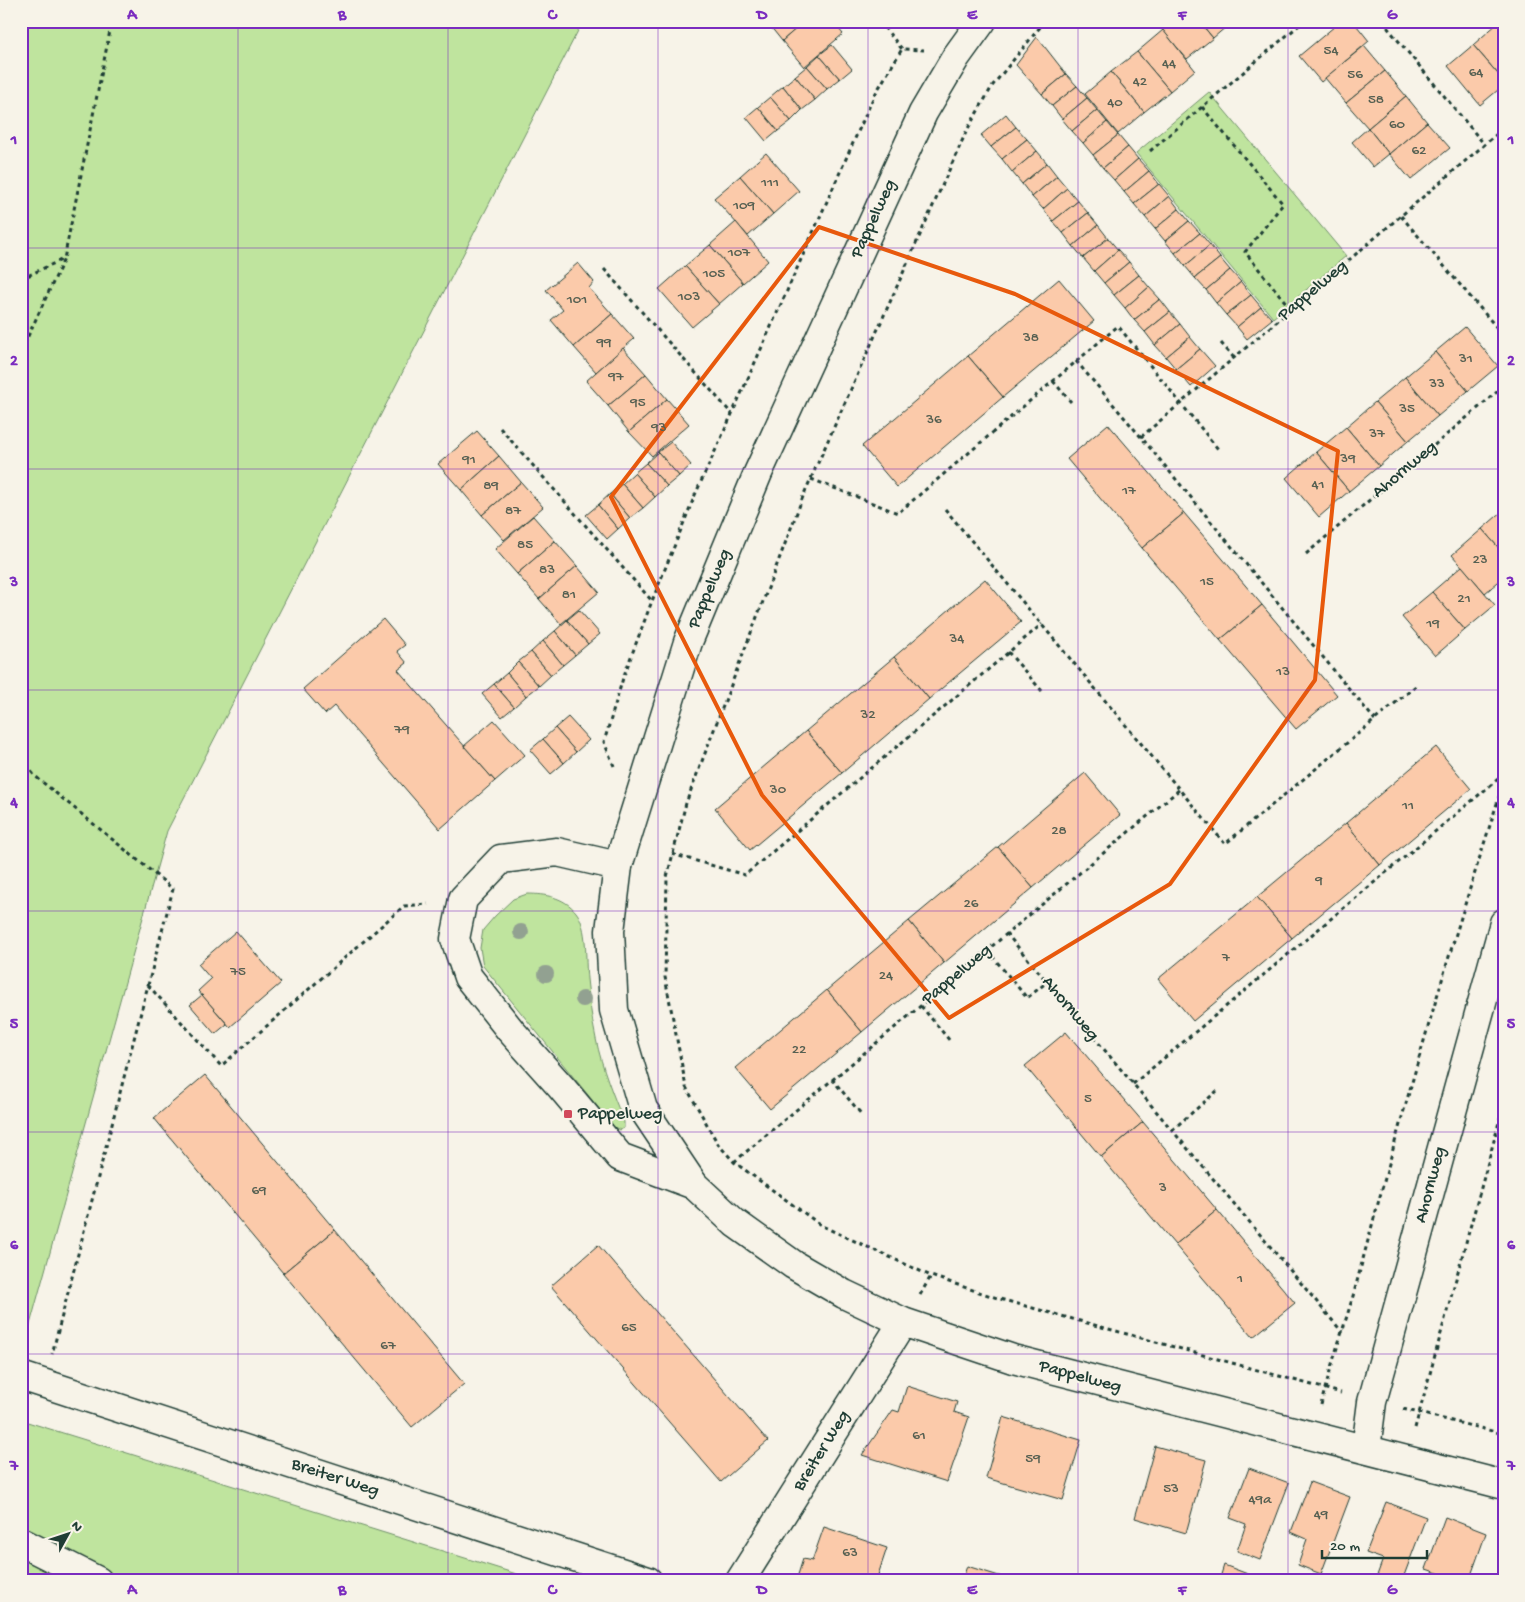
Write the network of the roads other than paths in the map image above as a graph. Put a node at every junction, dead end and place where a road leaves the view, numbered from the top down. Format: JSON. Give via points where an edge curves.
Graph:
{"nodes":[{"id":1,"x":982,"y":21,"type":"edge"},
{"id":2,"x":618,"y":866,"type":"junction"},
{"id":3,"x":1504,"y":923,"type":"edge"},
{"id":4,"x":694,"y":1185,"type":"junction"},
{"id":5,"x":903,"y":1322,"type":"junction"},
{"id":6,"x":33,"y":1380,"type":"edge"},
{"id":7,"x":1366,"y":1449,"type":"junction"},
{"id":8,"x":1504,"y":1485,"type":"edge"},
{"id":9,"x":21,"y":1542,"type":"edge"},
{"id":10,"x":98,"y":1581,"type":"edge"},
{"id":11,"x":648,"y":1581,"type":"edge"},
{"id":12,"x":740,"y":1581,"type":"edge"}],
"edges":[{"from":1,"to":2,"type":"street","name":"Pappelweg","via":[[956,56],[922,113],[758,473],[688,642]]},
{"from":2,"to":4,"type":"street","name":"Pappelweg","via":[[610,931],[614,1010],[643,1109]]},
{"from":2,"to":4,"type":"street","name":"Pappelweg","via":[[557,852],[501,859],[463,899],[455,939],[468,977],[620,1157]]},
{"from":3,"to":7,"type":"street","name":"Ahornweg","via":[[1372,1402]]},
{"from":4,"to":5,"type":"street","name":"Pappelweg","via":[[735,1223],[794,1265],[844,1294]]},
{"from":5,"to":7,"type":"street","name":"Pappelweg","via":[[1013,1360]]},
{"from":5,"to":12,"type":"street","name":"Breiter Weg"},
{"from":6,"to":11,"type":"street","name":"Breiter Weg"},
{"from":7,"to":8,"type":"street","name":"Pappelweg"},
{"from":9,"to":10,"type":"street"}]}
